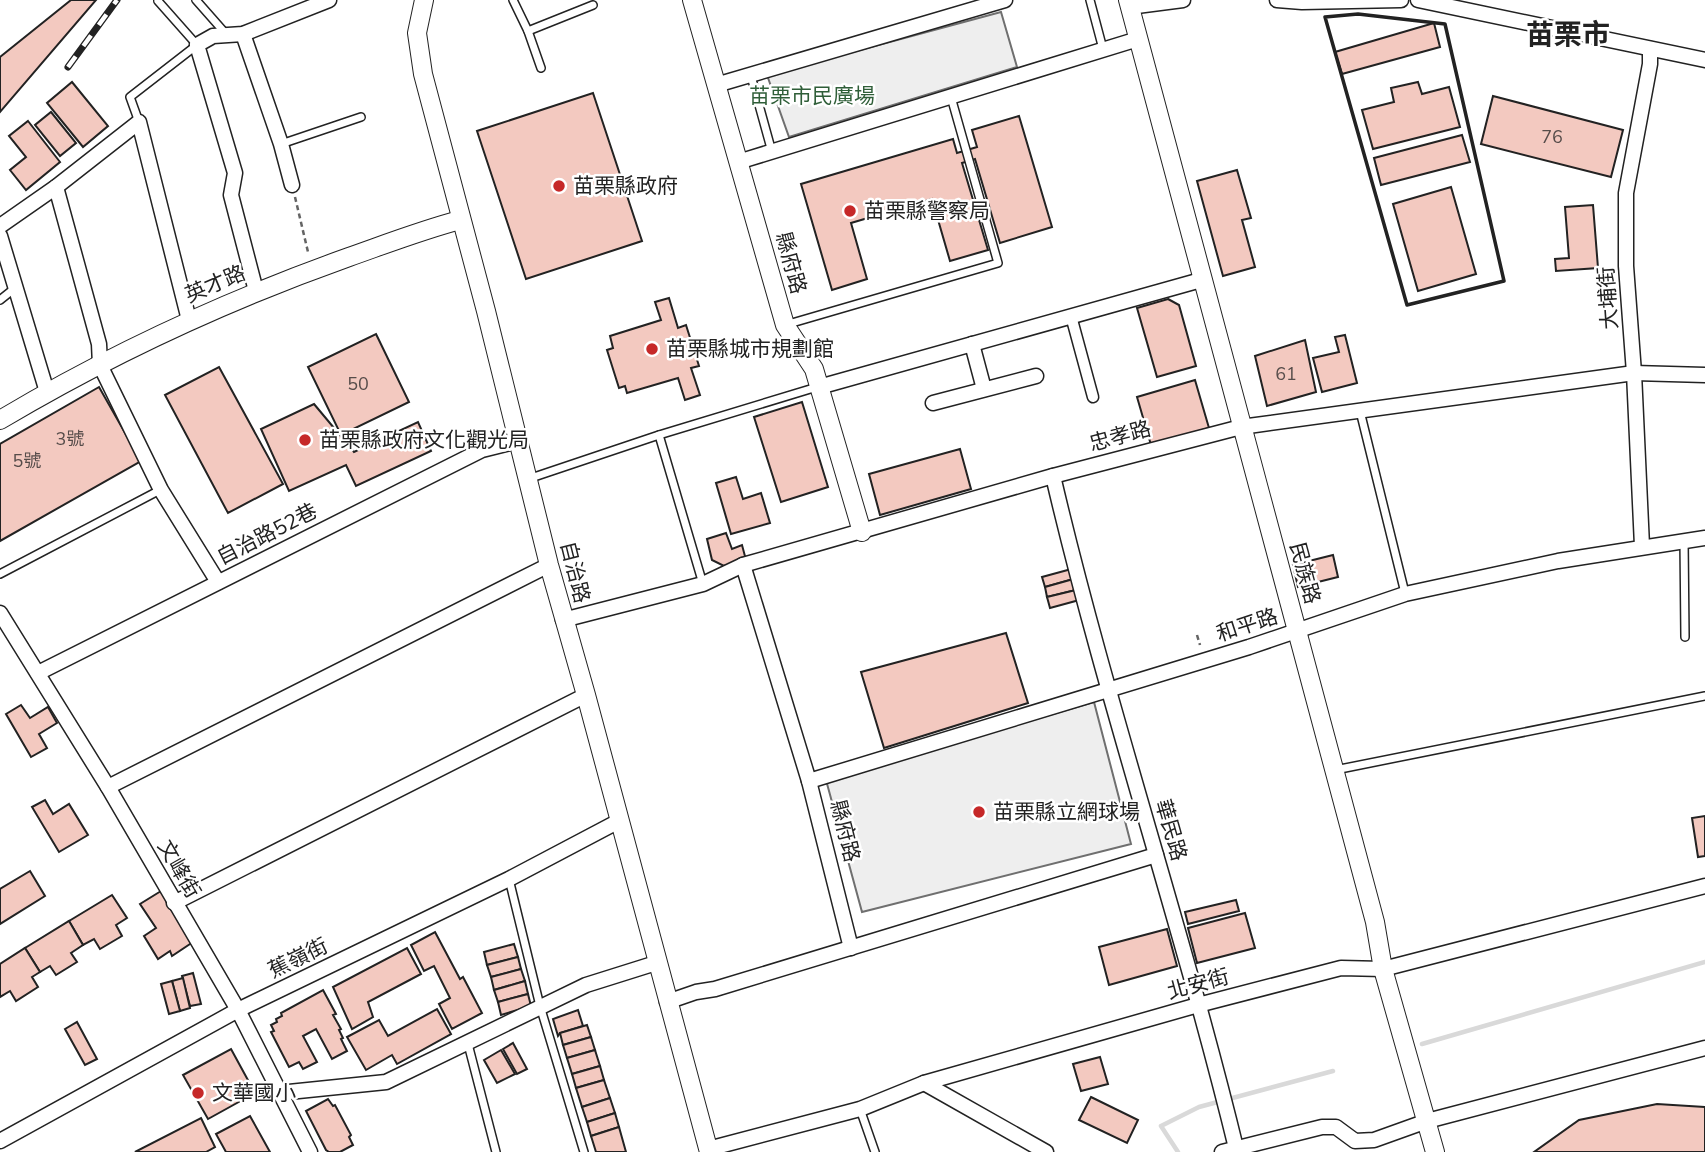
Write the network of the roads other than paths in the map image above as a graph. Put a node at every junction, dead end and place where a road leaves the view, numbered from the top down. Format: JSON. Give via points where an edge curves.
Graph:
{"nodes":[{"id":1,"x":196,"y":0,"type":"edge"},
{"id":2,"x":328,"y":0,"type":"edge"},
{"id":3,"x":424,"y":0,"type":"edge"},
{"id":4,"x":513,"y":0,"type":"edge"},
{"id":5,"x":692,"y":0,"type":"edge"},
{"id":6,"x":1006,"y":0,"type":"edge"},
{"id":7,"x":1090,"y":0,"type":"edge"},
{"id":8,"x":1183,"y":0,"type":"edge"},
{"id":9,"x":1277,"y":0,"type":"edge"},
{"id":10,"x":1401,"y":0,"type":"edge"},
{"id":11,"x":1418,"y":0,"type":"edge"},
{"id":12,"x":158,"y":1,"type":"edge"},
{"id":13,"x":1301,"y":1,"type":"edge"},
{"id":14,"x":1128,"y":3,"type":"edge"},
{"id":15,"x":593,"y":5,"type":"dead end"},
{"id":16,"x":528,"y":31,"type":"junction"},
{"id":17,"x":243,"y":34,"type":"junction"},
{"id":18,"x":226,"y":35,"type":"junction"},
{"id":19,"x":1138,"y":39,"type":"junction"},
{"id":20,"x":197,"y":44,"type":"junction"},
{"id":21,"x":1650,"y":49,"type":"junction"},
{"id":22,"x":1104,"y":50,"type":"junction"},
{"id":23,"x":1705,"y":60,"type":"edge"},
{"id":24,"x":541,"y":68,"type":"dead end"},
{"id":25,"x":751,"y":76,"type":"junction"},
{"id":26,"x":716,"y":85,"type":"junction"},
{"id":27,"x":951,"y":96,"type":"junction"},
{"id":28,"x":360,"y":117,"type":"dead end"},
{"id":29,"x":139,"y":122,"type":"junction"},
{"id":30,"x":281,"y":144,"type":"junction"},
{"id":31,"x":772,"y":152,"type":"junction"},
{"id":32,"x":738,"y":162,"type":"junction"},
{"id":33,"x":292,"y":185,"type":"road end"},
{"id":34,"x":56,"y":187,"type":"junction"},
{"id":35,"x":460,"y":220,"type":"junction"},
{"id":36,"x":0,"y":226,"type":"edge"},
{"id":37,"x":0,"y":236,"type":"edge"},
{"id":38,"x":1201,"y":280,"type":"junction"},
{"id":39,"x":15,"y":288,"type":"junction"},
{"id":40,"x":257,"y":291,"type":"junction"},
{"id":41,"x":0,"y":299,"type":"edge"},
{"id":42,"x":1072,"y":316,"type":"junction"},
{"id":43,"x":189,"y":320,"type":"junction"},
{"id":44,"x":785,"y":325,"type":"junction"},
{"id":45,"x":972,"y":344,"type":"junction"},
{"id":46,"x":100,"y":365,"type":"junction"},
{"id":47,"x":1634,"y":373,"type":"junction"},
{"id":48,"x":1705,"y":375,"type":"edge"},
{"id":49,"x":1035,"y":376,"type":"dead end"},
{"id":50,"x":819,"y":387,"type":"junction"},
{"id":51,"x":984,"y":390,"type":"junction"},
{"id":52,"x":47,"y":392,"type":"junction"},
{"id":53,"x":1093,"y":397,"type":"dead end"},
{"id":54,"x":933,"y":403,"type":"dead end"},
{"id":55,"x":1360,"y":409,"type":"junction"},
{"id":56,"x":0,"y":420,"type":"edge"},
{"id":57,"x":1241,"y":427,"type":"junction"},
{"id":58,"x":659,"y":435,"type":"junction"},
{"id":59,"x":518,"y":441,"type":"junction"},
{"id":60,"x":1053,"y":476,"type":"junction"},
{"id":61,"x":527,"y":479,"type":"junction"},
{"id":62,"x":161,"y":490,"type":"junction"},
{"id":63,"x":862,"y":532,"type":"junction"},
{"id":64,"x":1705,"y":538,"type":"edge"},
{"id":65,"x":1684,"y":540,"type":"junction"},
{"id":66,"x":1642,"y":546,"type":"junction"},
{"id":67,"x":549,"y":565,"type":"junction"},
{"id":68,"x":743,"y":565,"type":"junction"},
{"id":69,"x":0,"y":574,"type":"edge"},
{"id":70,"x":218,"y":582,"type":"junction"},
{"id":71,"x":703,"y":584,"type":"junction"},
{"id":72,"x":1405,"y":594,"type":"junction"},
{"id":73,"x":0,"y":613,"type":"edge"},
{"id":74,"x":563,"y":620,"type":"junction"},
{"id":75,"x":1297,"y":631,"type":"junction"},
{"id":76,"x":1685,"y":637,"type":"dead end"},
{"id":77,"x":38,"y":673,"type":"junction"},
{"id":78,"x":1109,"y":688,"type":"junction"},
{"id":79,"x":586,"y":695,"type":"junction"},
{"id":80,"x":1705,"y":696,"type":"edge"},
{"id":81,"x":1335,"y":770,"type":"junction"},
{"id":82,"x":809,"y":781,"type":"junction"},
{"id":83,"x":108,"y":788,"type":"junction"},
{"id":84,"x":619,"y":821,"type":"junction"},
{"id":85,"x":1156,"y":855,"type":"junction"},
{"id":86,"x":509,"y":879,"type":"junction"},
{"id":87,"x":1705,"y":886,"type":"edge"},
{"id":88,"x":174,"y":903,"type":"junction"},
{"id":89,"x":851,"y":948,"type":"junction"},
{"id":90,"x":656,"y":963,"type":"junction"},
{"id":91,"x":1383,"y":969,"type":"junction"},
{"id":92,"x":667,"y":1002,"type":"junction"},
{"id":93,"x":1198,"y":1005,"type":"junction"},
{"id":94,"x":540,"y":1006,"type":"junction"},
{"id":95,"x":238,"y":1010,"type":"junction"},
{"id":96,"x":468,"y":1044,"type":"junction"},
{"id":97,"x":1705,"y":1048,"type":"edge"},
{"id":98,"x":924,"y":1083,"type":"junction"},
{"id":99,"x":279,"y":1093,"type":"junction"},
{"id":100,"x":860,"y":1110,"type":"junction"},
{"id":101,"x":1427,"y":1121,"type":"junction"},
{"id":102,"x":0,"y":1142,"type":"edge"},
{"id":103,"x":708,"y":1150,"type":"edge"},
{"id":104,"x":1232,"y":1151,"type":"edge"},
{"id":105,"x":310,"y":1152,"type":"edge"},
{"id":106,"x":496,"y":1152,"type":"edge"},
{"id":107,"x":584,"y":1152,"type":"edge"},
{"id":108,"x":875,"y":1152,"type":"edge"},
{"id":109,"x":1046,"y":1152,"type":"edge"},
{"id":110,"x":1435,"y":1152,"type":"edge"}],
"edges":[{"from":1,"to":18,"type":"lane"},
{"from":2,"to":17,"type":"street"},
{"from":3,"to":35,"type":"street","name":"自治路","via":[[417,33],[423,74]]},
{"from":4,"to":16,"type":"lane"},
{"from":5,"to":26,"type":"street","name":"縣府路"},
{"from":6,"to":25,"type":"street"},
{"from":7,"to":22,"type":"lane"},
{"from":8,"to":14,"type":"street"},
{"from":9,"to":13,"type":"street"},
{"from":10,"to":13,"type":"street"},
{"from":11,"to":21,"type":"street"},
{"from":12,"to":20,"type":"lane"},
{"from":14,"to":19,"type":"street","name":"民族路"},
{"from":15,"to":16,"type":"lane"},
{"from":16,"to":24,"type":"lane"},
{"from":17,"to":18,"type":"street"},
{"from":17,"to":30,"type":"street"},
{"from":18,"to":20,"type":"street"},
{"from":19,"to":22,"type":"street"},
{"from":19,"to":38,"type":"street","name":"民族路"},
{"from":20,"to":29,"type":"lane","via":[[130,97]]},
{"from":20,"to":40,"type":"street","via":[[235,173],[231,195]]},
{"from":21,"to":23,"type":"street"},
{"from":21,"to":47,"type":"street","name":"大埔街","via":[[1626,192]]},
{"from":22,"to":27,"type":"street"},
{"from":25,"to":26,"type":"street"},
{"from":25,"to":31,"type":"lane"},
{"from":26,"to":32,"type":"street","name":"縣府路"},
{"from":27,"to":31,"type":"street"},
{"from":27,"to":44,"type":"lane","via":[[998,263]]},
{"from":28,"to":30,"type":"lane"},
{"from":29,"to":34,"type":"street"},
{"from":29,"to":43,"type":"street"},
{"from":30,"to":33,"type":"street"},
{"from":31,"to":32,"type":"street"},
{"from":32,"to":44,"type":"street","name":"縣府路"},
{"from":34,"to":36,"type":"street"},
{"from":34,"to":46,"type":"street","via":[[99,344]]},
{"from":35,"to":40,"type":"street","name":"英才路"},
{"from":35,"to":59,"type":"street","name":"自治路"},
{"from":37,"to":39,"type":"street"},
{"from":38,"to":42,"type":"street"},
{"from":38,"to":57,"type":"street","name":"民族路"},
{"from":39,"to":41,"type":"lane"},
{"from":39,"to":52,"type":"street"},
{"from":40,"to":43,"type":"street","name":"英才路"},
{"from":42,"to":45,"type":"street"},
{"from":42,"to":53,"type":"street"},
{"from":43,"to":46,"type":"street","name":"英才路"},
{"from":44,"to":50,"type":"street","name":"縣府路","via":[[814,369]]},
{"from":45,"to":50,"type":"street"},
{"from":45,"to":51,"type":"street"},
{"from":46,"to":52,"type":"street","name":"英才路"},
{"from":46,"to":62,"type":"street"},
{"from":47,"to":48,"type":"street","name":"忠孝路"},
{"from":47,"to":55,"type":"street","name":"忠孝路"},
{"from":47,"to":66,"type":"street","name":"大埔街"},
{"from":49,"to":51,"type":"street"},
{"from":50,"to":58,"type":"lane"},
{"from":50,"to":63,"type":"street","name":"縣府路"},
{"from":51,"to":54,"type":"street"},
{"from":52,"to":56,"type":"street","name":"英才路"},
{"from":55,"to":57,"type":"street","name":"忠孝路"},
{"from":55,"to":72,"type":"lane"},
{"from":57,"to":60,"type":"street","name":"忠孝路"},
{"from":57,"to":75,"type":"street","name":"民族路"},
{"from":58,"to":61,"type":"lane"},
{"from":58,"to":71,"type":"lane"},
{"from":59,"to":61,"type":"street","name":"自治路"},
{"from":59,"to":70,"type":"street","name":"自治路52巷","via":[[482,450]]},
{"from":60,"to":63,"type":"street","name":"忠孝路"},
{"from":60,"to":78,"type":"street","name":"華民路"},
{"from":61,"to":67,"type":"street","name":"自治路"},
{"from":62,"to":69,"type":"lane"},
{"from":62,"to":70,"type":"street"},
{"from":63,"to":68,"type":"street","name":"忠孝路"},
{"from":64,"to":65,"type":"street","name":"和平路"},
{"from":65,"to":66,"type":"street","name":"和平路"},
{"from":65,"to":76,"type":"lane"},
{"from":66,"to":72,"type":"street","name":"和平路"},
{"from":67,"to":74,"type":"street","name":"自治路"},
{"from":67,"to":83,"type":"street"},
{"from":68,"to":71,"type":"street","name":"忠孝路"},
{"from":68,"to":82,"type":"street","name":"縣府路"},
{"from":70,"to":77,"type":"street","name":"自治路52巷"},
{"from":71,"to":74,"type":"street","name":"忠孝路"},
{"from":72,"to":75,"type":"street","name":"和平路"},
{"from":73,"to":77,"type":"street","name":"文峰街"},
{"from":74,"to":79,"type":"street","name":"自治路"},
{"from":75,"to":78,"type":"street","name":"和平路"},
{"from":75,"to":81,"type":"street","name":"民族路"},
{"from":77,"to":83,"type":"street","name":"文峰街"},
{"from":78,"to":82,"type":"street","name":"和平路"},
{"from":78,"to":85,"type":"street","name":"華民路"},
{"from":79,"to":84,"type":"street","name":"自治路"},
{"from":79,"to":88,"type":"street"},
{"from":80,"to":81,"type":"lane"},
{"from":81,"to":91,"type":"street","name":"民族路"},
{"from":82,"to":89,"type":"street","name":"縣府路"},
{"from":83,"to":88,"type":"street","name":"文峰街"},
{"from":84,"to":86,"type":"street","name":"蕉嶺街"},
{"from":84,"to":90,"type":"street","name":"自治路"},
{"from":85,"to":89,"type":"street"},
{"from":85,"to":93,"type":"street","name":"華民路"},
{"from":86,"to":94,"type":"lane"},
{"from":86,"to":95,"type":"street","name":"蕉嶺街"},
{"from":87,"to":91,"type":"street","name":"北安街"},
{"from":88,"to":95,"type":"street","name":"文峰街"},
{"from":89,"to":92,"type":"street"},
{"from":90,"to":92,"type":"street","name":"自治路"},
{"from":90,"to":94,"type":"street","via":[[586,985]]},
{"from":91,"to":93,"type":"street","name":"北安街","via":[[1341,968]]},
{"from":91,"to":101,"type":"street","name":"民族路"},
{"from":92,"to":103,"type":"street","name":"自治路"},
{"from":93,"to":98,"type":"street","name":"北安街"},
{"from":93,"to":104,"type":"street","name":"華民路"},
{"from":94,"to":96,"type":"street"},
{"from":94,"to":107,"type":"lane"},
{"from":95,"to":99,"type":"street","name":"文峰街"},
{"from":95,"to":102,"type":"street","name":"蕉嶺街"},
{"from":96,"to":99,"type":"street","via":[[386,1082]]},
{"from":96,"to":106,"type":"lane"},
{"from":97,"to":101,"type":"street"},
{"from":98,"to":100,"type":"street","name":"北安街"},
{"from":98,"to":109,"type":"street"},
{"from":99,"to":105,"type":"street","name":"文峰街"},
{"from":100,"to":103,"type":"street","name":"北安街"},
{"from":100,"to":108,"type":"lane"},
{"from":101,"to":104,"type":"street","via":[[1374,1140],[1355,1141],[1336,1127],[1322,1127]]},
{"from":101,"to":110,"type":"street","name":"民族路"}]}
